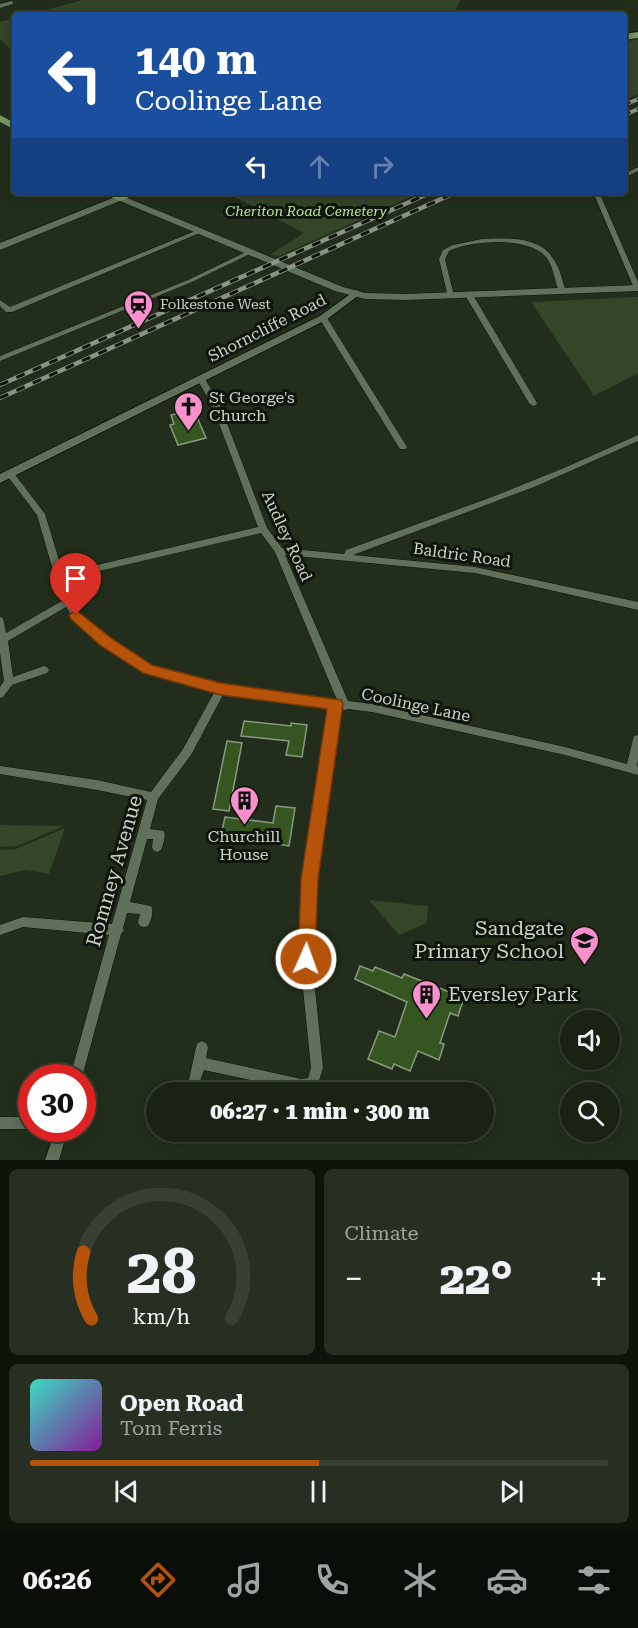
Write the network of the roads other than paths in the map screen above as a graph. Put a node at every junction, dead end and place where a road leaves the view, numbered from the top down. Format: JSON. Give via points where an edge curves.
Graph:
{"nodes":[{"id":1,"x":11,"y":3,"type":"dead end"},
{"id":2,"x":1,"y":5,"type":"edge"},
{"id":3,"x":120,"y":195,"type":"edge"},
{"id":4,"x":597,"y":195,"type":"edge"},
{"id":5,"x":200,"y":231,"type":"junction"},
{"id":6,"x":0,"y":247,"type":"edge"},
{"id":7,"x":250,"y":252,"type":"junction"},
{"id":8,"x":637,"y":288,"type":"edge"},
{"id":9,"x":562,"y":292,"type":"junction"},
{"id":10,"x":356,"y":293,"type":"junction"},
{"id":11,"x":469,"y":295,"type":"junction"},
{"id":12,"x":450,"y":296,"type":"junction"},
{"id":13,"x":0,"y":302,"type":"edge"},
{"id":14,"x":9,"y":310,"type":"junction"},
{"id":15,"x":0,"y":314,"type":"edge"},
{"id":16,"x":323,"y":318,"type":"junction"},
{"id":17,"x":0,"y":358,"type":"edge"},
{"id":18,"x":201,"y":379,"type":"junction"},
{"id":19,"x":533,"y":403,"type":"dead end"},
{"id":20,"x":638,"y":438,"type":"edge"},
{"id":21,"x":403,"y":447,"type":"dead end"},
{"id":22,"x":5,"y":477,"type":"edge"},
{"id":23,"x":263,"y":528,"type":"junction"},
{"id":24,"x":279,"y":551,"type":"junction"},
{"id":25,"x":348,"y":557,"type":"junction"},
{"id":26,"x":61,"y":577,"type":"junction"},
{"id":27,"x":67,"y":602,"type":"junction"},
{"id":28,"x":638,"y":606,"type":"edge"},
{"id":29,"x":0,"y":621,"type":"edge"},
{"id":30,"x":4,"y":639,"type":"junction"},
{"id":31,"x":45,"y":670,"type":"dead end"},
{"id":32,"x":9,"y":682,"type":"junction"},
{"id":33,"x":221,"y":689,"type":"junction"},
{"id":34,"x":0,"y":694,"type":"edge"},
{"id":35,"x":340,"y":705,"type":"junction"},
{"id":36,"x":638,"y":739,"type":"edge"},
{"id":37,"x":635,"y":769,"type":"edge"},
{"id":38,"x":0,"y":770,"type":"edge"},
{"id":39,"x":153,"y":797,"type":"junction"},
{"id":40,"x":144,"y":834,"type":"junction"},
{"id":41,"x":157,"y":847,"type":"dead end"},
{"id":42,"x":124,"y":907,"type":"junction"},
{"id":43,"x":144,"y":922,"type":"dead end"},
{"id":44,"x":0,"y":930,"type":"edge"},
{"id":45,"x":118,"y":930,"type":"junction"},
{"id":46,"x":202,"y":1047,"type":"dead end"},
{"id":47,"x":80,"y":1064,"type":"edge"},
{"id":48,"x":199,"y":1064,"type":"junction"},
{"id":49,"x":195,"y":1080,"type":"dead end"},
{"id":50,"x":0,"y":1123,"type":"edge"},
{"id":51,"x":18,"y":1123,"type":"edge"},
{"id":52,"x":58,"y":1142,"type":"edge"},
{"id":53,"x":52,"y":1160,"type":"edge"}],
"edges":[{"from":1,"to":2,"type":"street"},
{"from":3,"to":5,"type":"main road"},
{"from":3,"to":6,"type":"main road"},
{"from":4,"to":8,"type":"street"},
{"from":5,"to":7,"type":"main road"},
{"from":5,"to":14,"type":"street"},
{"from":7,"to":10,"type":"main road"},
{"from":7,"to":17,"type":"street","via":[[190,281]]},
{"from":8,"to":9,"type":"main road"},
{"from":9,"to":11,"type":"main road"},
{"from":9,"to":12,"type":"street","via":[[544,250],[508,241],[466,243],[446,250],[442,259]]},
{"from":10,"to":12,"type":"main road"},
{"from":10,"to":16,"type":"street","name":"Shorncliffe Road"},
{"from":11,"to":12,"type":"main road"},
{"from":11,"to":19,"type":"street"},
{"from":13,"to":14,"type":"street"},
{"from":14,"to":15,"type":"street"},
{"from":16,"to":18,"type":"street","name":"Shorncliffe Road"},
{"from":16,"to":21,"type":"street"},
{"from":18,"to":22,"type":"street","name":"Shorncliffe Road"},
{"from":18,"to":23,"type":"street","name":"Audley Road","via":[[216,405]]},
{"from":20,"to":25,"type":"street","via":[[540,483],[349,552]]},
{"from":22,"to":26,"type":"street","name":"Coolinge Lane","via":[[40,514]]},
{"from":23,"to":24,"type":"street","name":"Audley Road"},
{"from":23,"to":26,"type":"street"},
{"from":24,"to":25,"type":"street","name":"Baldric Road"},
{"from":24,"to":35,"type":"street","name":"Audley Road"},
{"from":25,"to":28,"type":"street","name":"Baldric Road","via":[[475,570]]},
{"from":26,"to":27,"type":"street","name":"Coolinge Lane"},
{"from":27,"to":30,"type":"street"},
{"from":27,"to":33,"type":"street","name":"Coolinge Lane","via":[[91,630],[148,669]]},
{"from":29,"to":30,"type":"street"},
{"from":30,"to":32,"type":"street"},
{"from":31,"to":32,"type":"street"},
{"from":32,"to":34,"type":"street"},
{"from":33,"to":35,"type":"street","name":"Coolinge Lane"},
{"from":33,"to":39,"type":"street","name":"Romney Avenue","via":[[187,752]]},
{"from":35,"to":37,"type":"street","name":"Coolinge Lane","via":[[372,708]]},
{"from":35,"to":48,"type":"street","via":[[309,879],[306,959],[315,1079],[301,1085]]},
{"from":36,"to":37,"type":"street"},
{"from":38,"to":39,"type":"street","via":[[97,784]]},
{"from":39,"to":40,"type":"street","name":"Romney Avenue"},
{"from":40,"to":41,"type":"street","via":[[160,834]]},
{"from":40,"to":42,"type":"street","name":"Romney Avenue"},
{"from":42,"to":43,"type":"street","via":[[147,910]]},
{"from":42,"to":45,"type":"street","name":"Romney Avenue"},
{"from":44,"to":45,"type":"street","via":[[23,922]]},
{"from":45,"to":47,"type":"street","name":"Romney Avenue"},
{"from":46,"to":48,"type":"street"},
{"from":48,"to":49,"type":"street"},
{"from":50,"to":51,"type":"street"},
{"from":52,"to":53,"type":"street"}]}
